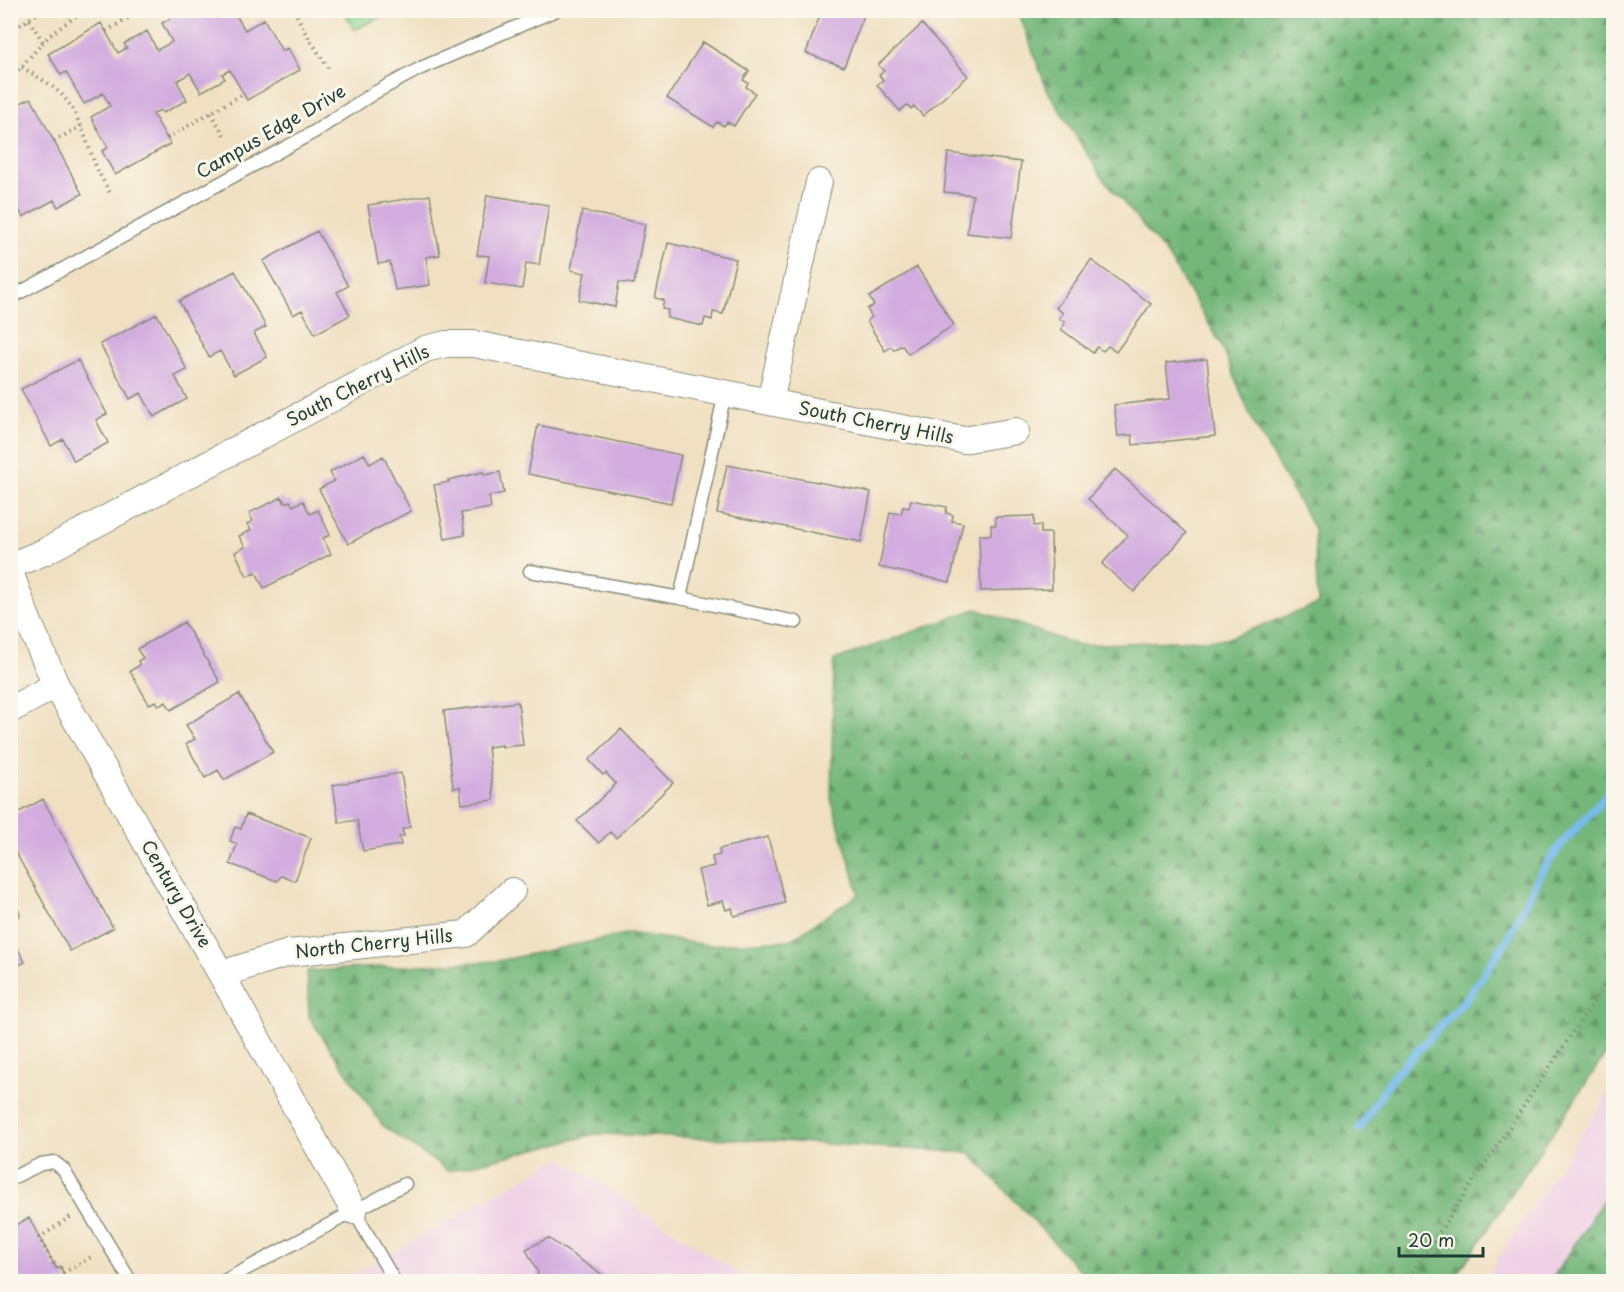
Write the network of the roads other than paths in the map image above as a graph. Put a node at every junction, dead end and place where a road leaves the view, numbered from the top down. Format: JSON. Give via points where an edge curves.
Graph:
{"nodes":[{"id":1,"x":556,"y":10,"type":"edge"},
{"id":2,"x":819,"y":182,"type":"dead end"},
{"id":3,"x":10,"y":298,"type":"edge"},
{"id":4,"x":725,"y":393,"type":"junction"},
{"id":5,"x":770,"y":402,"type":"junction"},
{"id":6,"x":1016,"y":431,"type":"dead end"},
{"id":7,"x":10,"y":566,"type":"edge"},
{"id":8,"x":530,"y":571,"type":"dead end"},
{"id":9,"x":10,"y":572,"type":"edge"},
{"id":10,"x":680,"y":598,"type":"junction"},
{"id":11,"x":796,"y":622,"type":"dead end"},
{"id":12,"x":56,"y":685,"type":"junction"},
{"id":13,"x":10,"y":710,"type":"edge"},
{"id":14,"x":512,"y":891,"type":"dead end"},
{"id":15,"x":221,"y":974,"type":"junction"},
{"id":16,"x":10,"y":1179,"type":"edge"},
{"id":17,"x":405,"y":1184,"type":"dead end"},
{"id":18,"x":354,"y":1211,"type":"junction"},
{"id":19,"x":131,"y":1281,"type":"edge"},
{"id":20,"x":222,"y":1281,"type":"edge"},
{"id":21,"x":395,"y":1281,"type":"edge"}],
"edges":[{"from":1,"to":3,"type":"lane","name":"Campus Edge Drive","via":[[421,68],[314,132]]},
{"from":2,"to":5,"type":"street"},
{"from":4,"to":5,"type":"street","name":"South Cherry Hills"},
{"from":4,"to":7,"type":"street","name":"South Cherry Hills","via":[[474,344],[425,349],[44,552]]},
{"from":4,"to":10,"type":"lane"},
{"from":5,"to":6,"type":"street","name":"South Cherry Hills","via":[[963,440]]},
{"from":8,"to":10,"type":"lane"},
{"from":9,"to":12,"type":"street","name":"Century Drive"},
{"from":10,"to":11,"type":"lane"},
{"from":12,"to":13,"type":"street"},
{"from":12,"to":15,"type":"street","name":"Century Drive"},
{"from":14,"to":15,"type":"street","name":"North Cherry Hills","via":[[466,934],[289,953]]},
{"from":15,"to":18,"type":"street","name":"Century Drive"},
{"from":16,"to":19,"type":"lane","via":[[41,1164],[54,1162],[63,1169]]},
{"from":17,"to":18,"type":"lane"},
{"from":18,"to":20,"type":"lane"},
{"from":18,"to":21,"type":"lane"}]}
